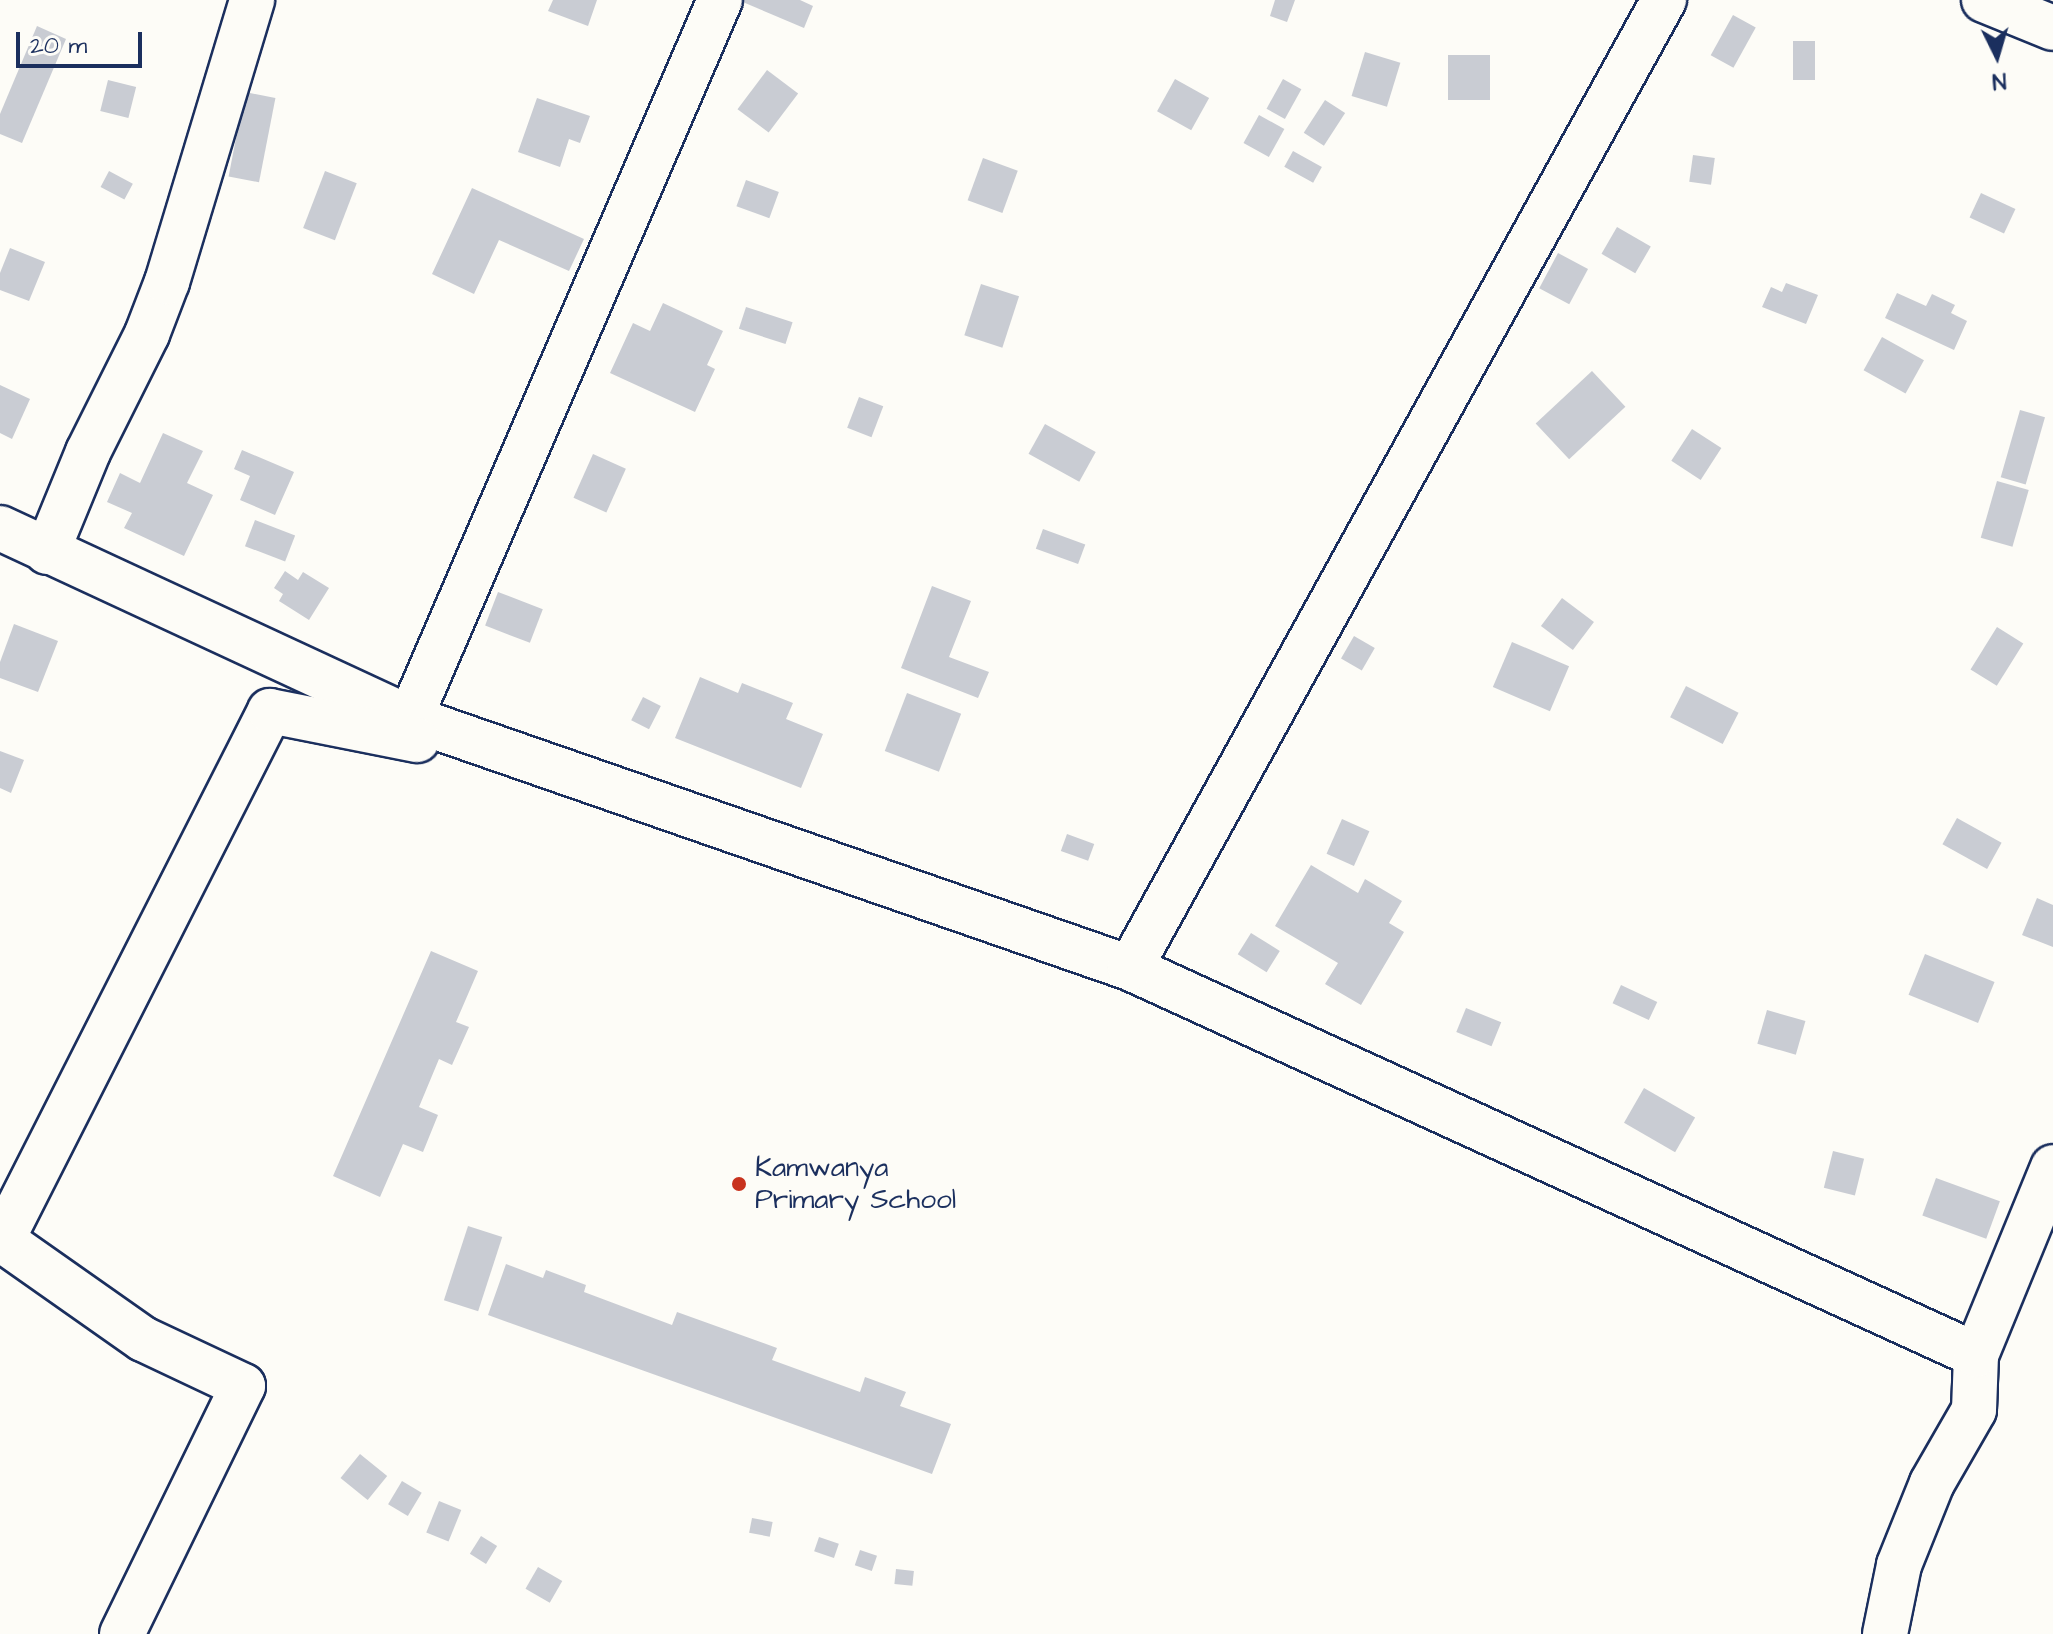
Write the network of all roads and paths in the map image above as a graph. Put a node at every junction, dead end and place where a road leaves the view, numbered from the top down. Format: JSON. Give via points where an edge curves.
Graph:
{"nodes":[{"id":1,"x":252,"y":0,"type":"edge"},
{"id":2,"x":720,"y":0,"type":"edge"},
{"id":3,"x":1664,"y":0,"type":"edge"},
{"id":4,"x":1984,"y":0,"type":"edge"},
{"id":5,"x":2053,"y":28,"type":"edge"},
{"id":6,"x":0,"y":528,"type":"edge"},
{"id":7,"x":47,"y":552,"type":"junction"},
{"id":8,"x":410,"y":718,"type":"junction"},
{"id":9,"x":545,"y":765,"type":"junction"},
{"id":10,"x":1130,"y":968,"type":"junction"},
{"id":11,"x":2053,"y":1167,"type":"edge"},
{"id":12,"x":1976,"y":1355,"type":"junction"},
{"id":13,"x":122,"y":1634,"type":"edge"},
{"id":14,"x":1885,"y":1634,"type":"edge"}],
"edges":[{"from":1,"to":7,"type":"street","via":[[162,295]]},
{"from":2,"to":8,"type":"street"},
{"from":3,"to":10,"type":"street"},
{"from":4,"to":5,"type":"street"},
{"from":6,"to":7,"type":"street"},
{"from":7,"to":8,"type":"street"},
{"from":8,"to":9,"type":"street"},
{"from":9,"to":10,"type":"street"},
{"from":9,"to":13,"type":"street","via":[[270,711],[2,1240],[143,1339],[243,1386]]},
{"from":10,"to":12,"type":"street"},
{"from":11,"to":12,"type":"street"},
{"from":12,"to":14,"type":"street","via":[[1974,1410],[1932,1483],[1899,1565]]}]}
